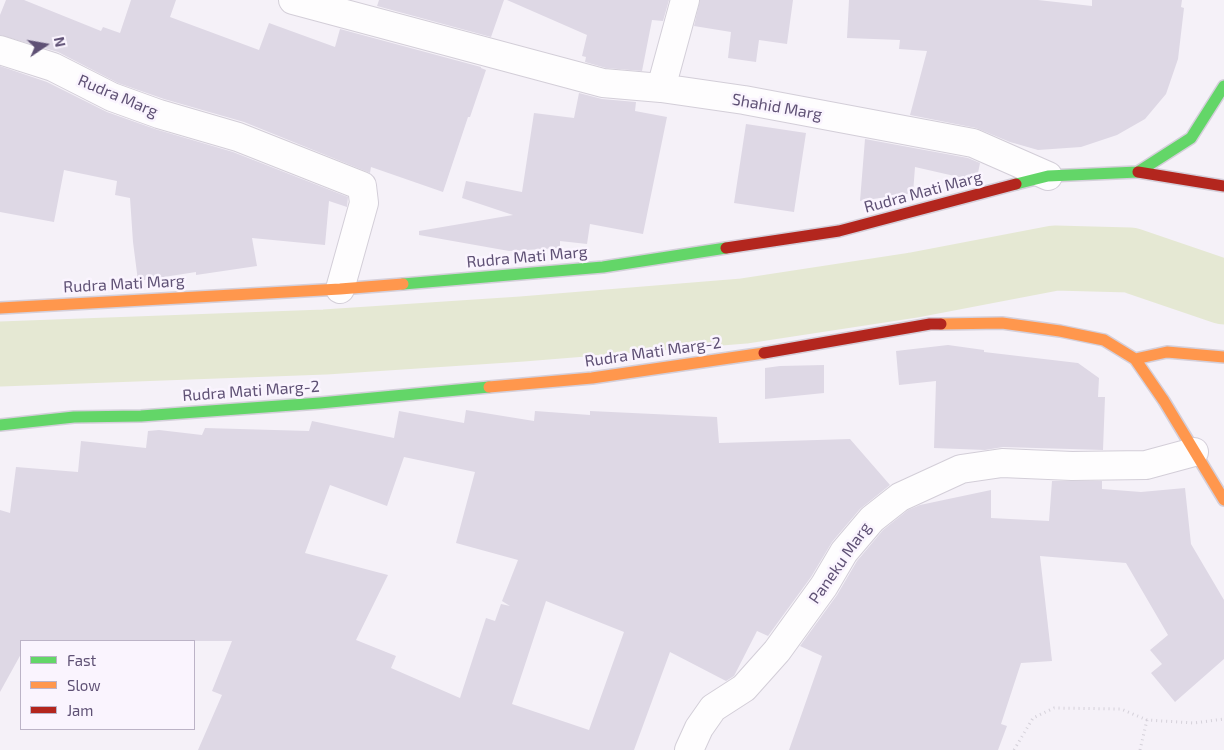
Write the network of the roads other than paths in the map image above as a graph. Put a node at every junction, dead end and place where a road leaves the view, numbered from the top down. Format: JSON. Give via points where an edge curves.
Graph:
{"nodes":[{"id":1,"x":293,"y":0,"type":"edge"},
{"id":2,"x":685,"y":0,"type":"edge"},
{"id":3,"x":333,"y":5,"type":"edge"},
{"id":4,"x":0,"y":50,"type":"edge"},
{"id":5,"x":1224,"y":86,"type":"edge"},
{"id":6,"x":661,"y":88,"type":"junction"},
{"id":7,"x":1138,"y":172,"type":"junction"},
{"id":8,"x":1048,"y":176,"type":"junction"},
{"id":9,"x":1224,"y":186,"type":"edge"},
{"id":10,"x":340,"y":289,"type":"junction"},
{"id":11,"x":0,"y":308,"type":"edge"},
{"id":12,"x":1224,"y":357,"type":"edge"},
{"id":13,"x":1135,"y":359,"type":"junction"},
{"id":14,"x":0,"y":425,"type":"edge"},
{"id":15,"x":1194,"y":452,"type":"junction"},
{"id":16,"x":1224,"y":500,"type":"edge"},
{"id":17,"x":689,"y":750,"type":"edge"}],
"edges":[{"from":1,"to":3,"type":"street","name":"Shahid Marg"},
{"from":2,"to":6,"type":"street"},
{"from":3,"to":6,"type":"street","name":"Shahid Marg","via":[[603,83]]},
{"from":4,"to":10,"type":"street","name":"Rudra Marg","via":[[53,67],[112,97],[238,137],[362,186],[364,203]]},
{"from":5,"to":7,"type":"street","via":[[1191,138]]},
{"from":6,"to":8,"type":"street","name":"Shahid Marg","via":[[744,100],[973,143]]},
{"from":7,"to":8,"type":"street","name":"Shahid Marg"},
{"from":7,"to":9,"type":"street","name":"Shahid Marg"},
{"from":8,"to":10,"type":"street","name":"Rudra Mati Marg","via":[[839,231],[723,250],[603,267]]},
{"from":10,"to":11,"type":"street","name":"Rudra Mati Marg"},
{"from":12,"to":13,"type":"street","via":[[1167,352]]},
{"from":13,"to":14,"type":"street","name":"Rudra Mati Marg-2","via":[[1104,340],[1060,331],[1002,323],[930,324],[796,348],[592,378],[320,403],[141,416],[74,417]]},
{"from":13,"to":15,"type":"street","name":"Rudra Mati Marg-2"},
{"from":15,"to":16,"type":"street","name":"Rudra Mati Marg-2"},
{"from":15,"to":17,"type":"street","name":"Paneku Marg","via":[[1146,465],[1002,463],[962,469],[900,497],[872,518],[844,552],[777,651],[744,688],[713,708]]}]}
